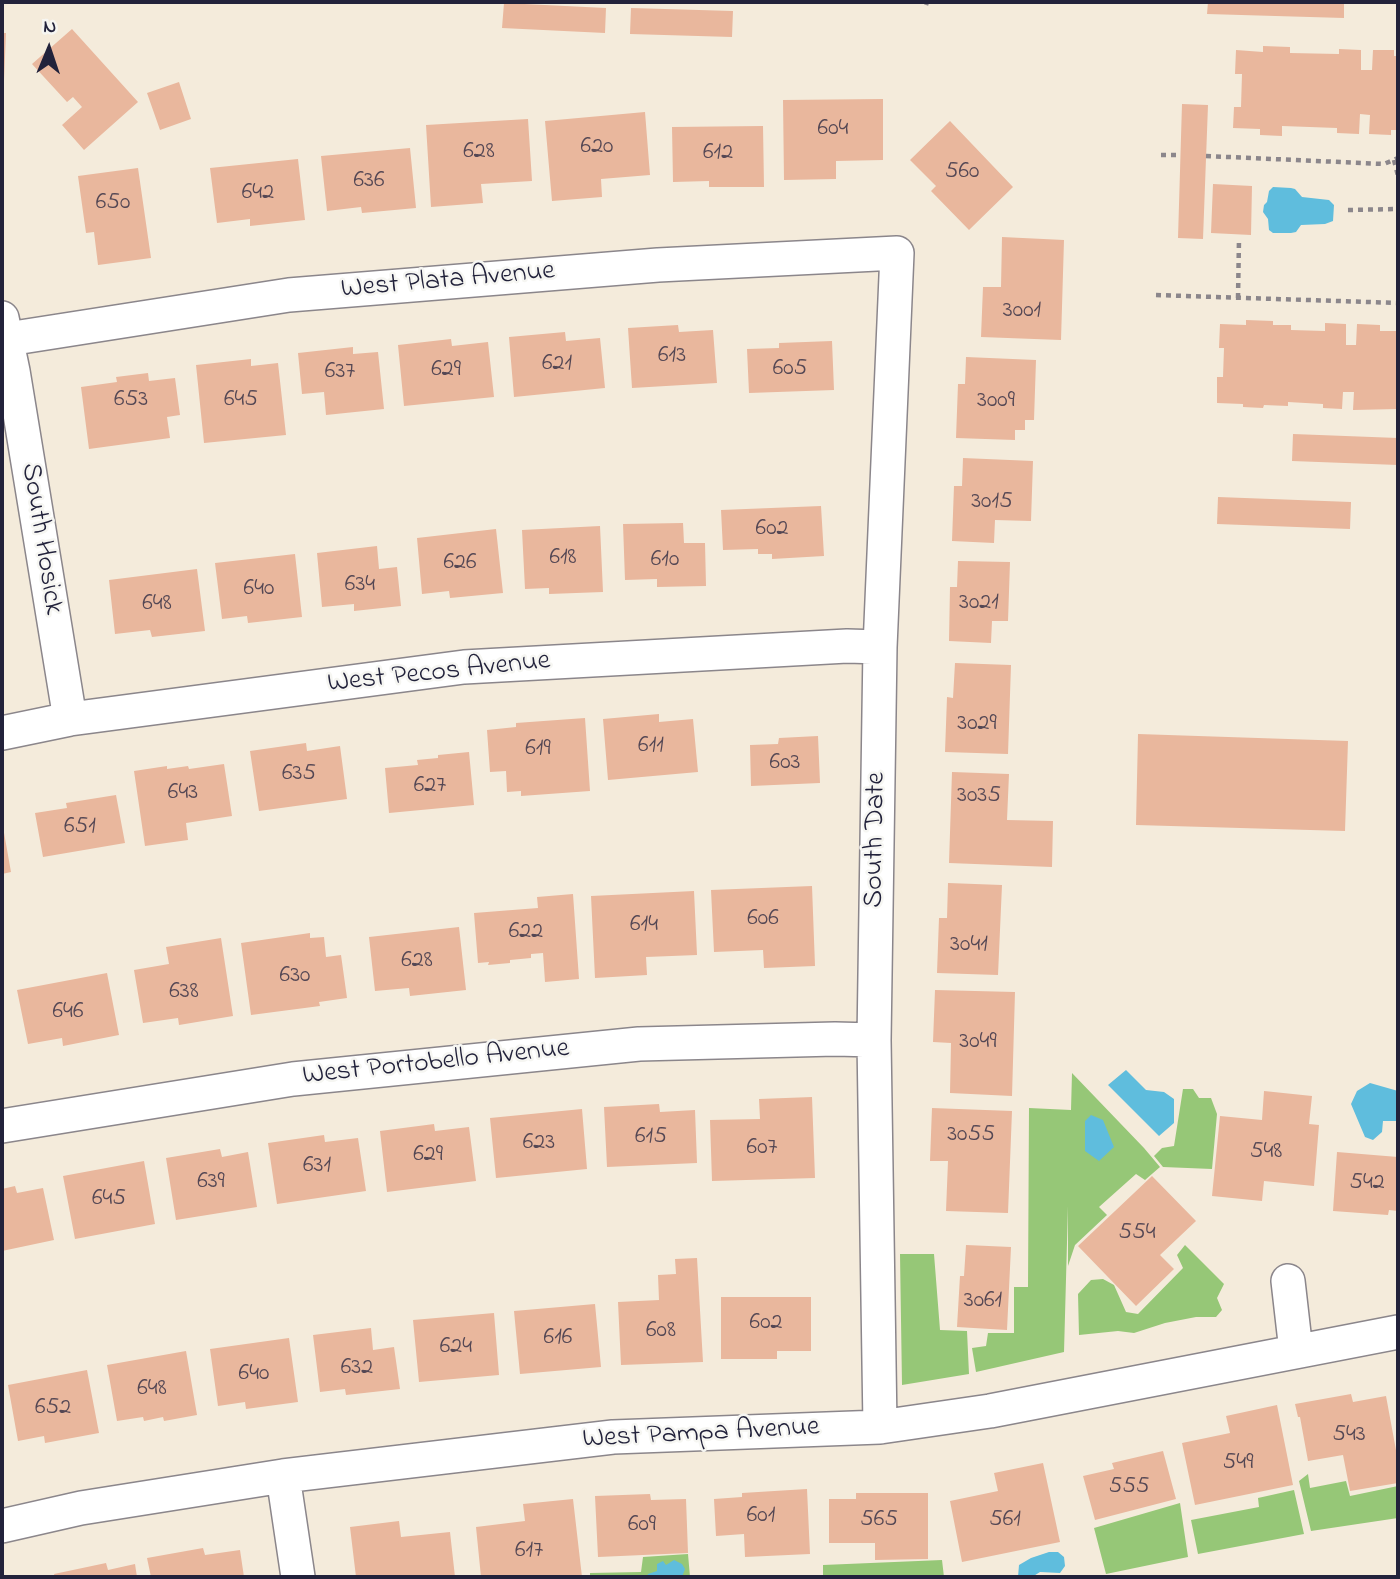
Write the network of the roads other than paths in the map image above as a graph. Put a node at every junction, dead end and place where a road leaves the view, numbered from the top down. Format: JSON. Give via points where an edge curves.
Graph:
{"nodes":[{"id":1,"x":897,"y":253,"type":"joint"},
{"id":2,"x":3,"y":332,"type":"edge"},
{"id":3,"x":880,"y":647,"type":"junction"},
{"id":4,"x":70,"y":719,"type":"junction"},
{"id":5,"x":2,"y":733,"type":"edge"},
{"id":6,"x":874,"y":1040,"type":"junction"},
{"id":7,"x":2,"y":1126,"type":"edge"},
{"id":8,"x":1288,"y":1281,"type":"dead end"},
{"id":9,"x":1398,"y":1332,"type":"edge"},
{"id":10,"x":1296,"y":1351,"type":"junction"},
{"id":11,"x":880,"y":1427,"type":"junction"},
{"id":12,"x":283,"y":1476,"type":"junction"},
{"id":13,"x":2,"y":1526,"type":"edge"},
{"id":14,"x":298,"y":1577,"type":"edge"}],
"edges":[{"from":1,"to":2,"type":"street","name":"West Plata Avenue","via":[[658,265],[289,295]]},
{"from":1,"to":3,"type":"street","name":"South Date"},
{"from":2,"to":4,"type":"street","name":"South Hosick"},
{"from":3,"to":4,"type":"street","name":"West Pecos Avenue","via":[[464,667]]},
{"from":3,"to":6,"type":"street","name":"South Date"},
{"from":4,"to":5,"type":"street","name":"West Pecos Avenue"},
{"from":6,"to":7,"type":"street","name":"West Portobello Avenue","via":[[639,1044],[293,1079]]},
{"from":6,"to":11,"type":"street","name":"South Date"},
{"from":8,"to":10,"type":"street"},
{"from":9,"to":10,"type":"street","name":"West Pampa Avenue"},
{"from":10,"to":11,"type":"street","name":"West Pampa Avenue","via":[[990,1411]]},
{"from":11,"to":12,"type":"street","name":"West Pampa Avenue","via":[[613,1437]]},
{"from":12,"to":13,"type":"street","name":"West Pampa Avenue","via":[[82,1508]]},
{"from":12,"to":14,"type":"street"}]}
